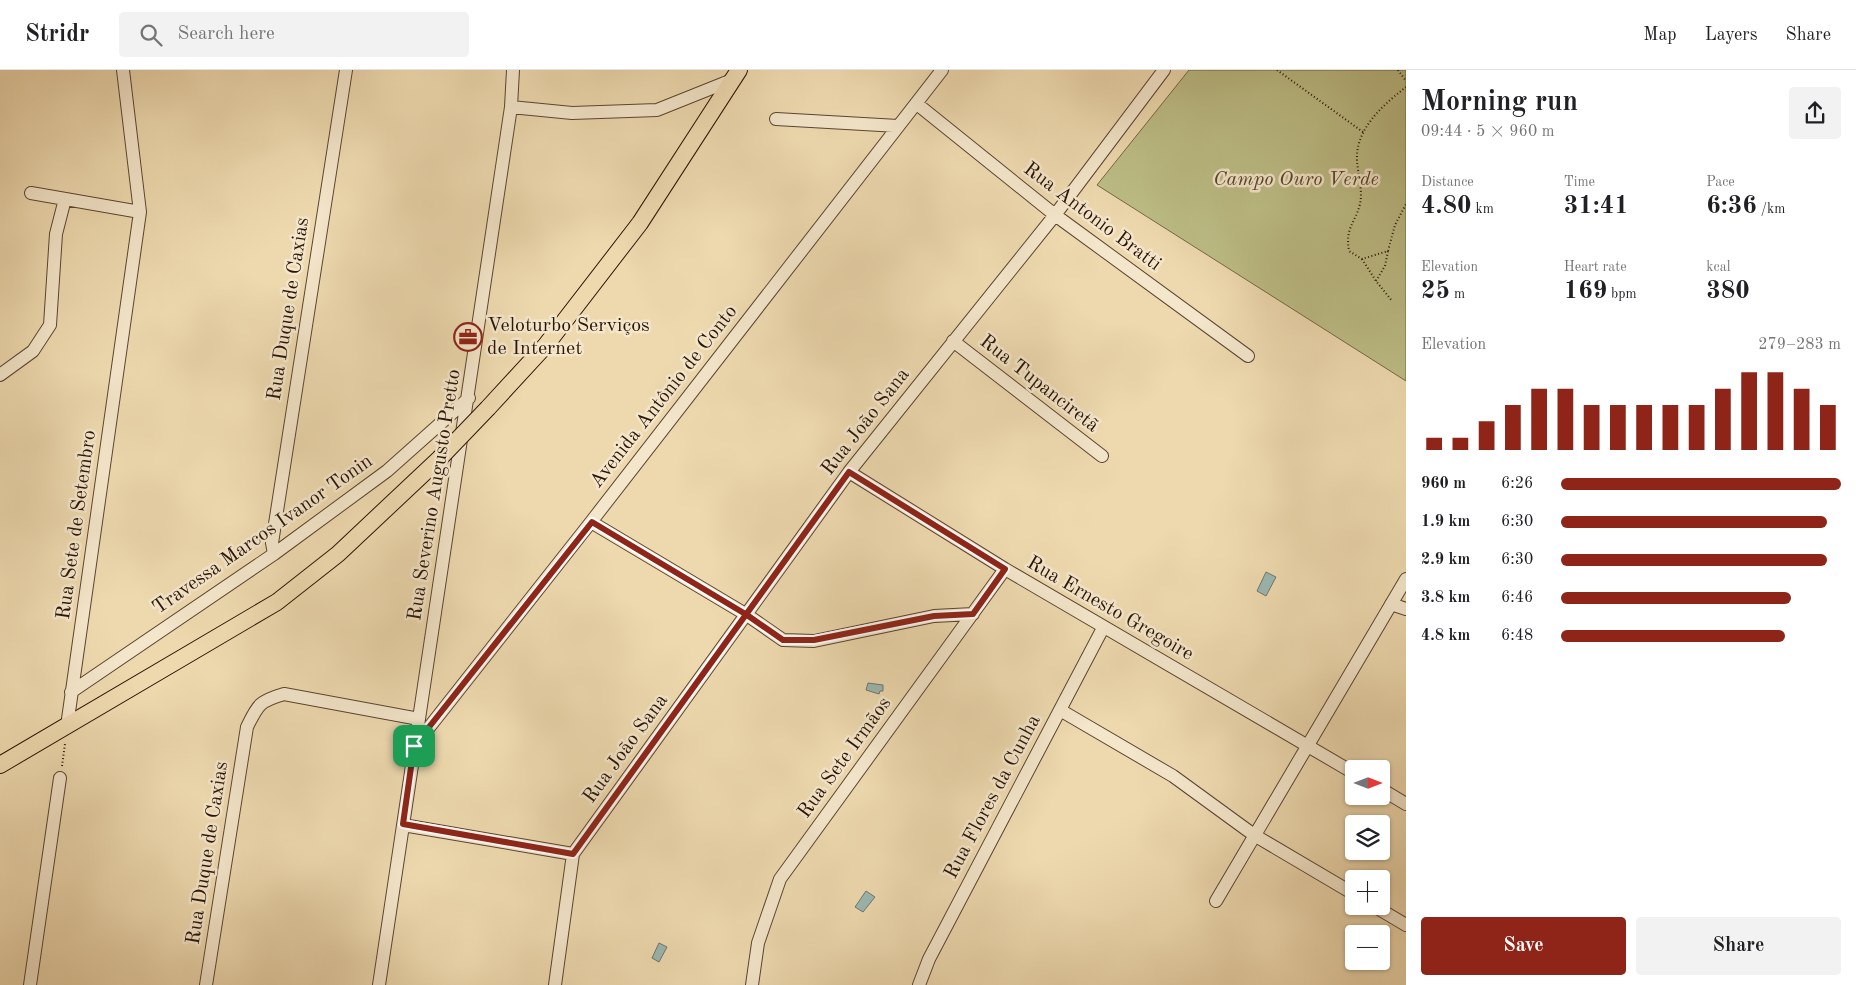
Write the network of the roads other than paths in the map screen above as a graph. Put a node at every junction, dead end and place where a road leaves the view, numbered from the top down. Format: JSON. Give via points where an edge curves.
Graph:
{"nodes":[{"id":1,"x":123,"y":70,"type":"edge"},
{"id":2,"x":346,"y":70,"type":"edge"},
{"id":3,"x":513,"y":70,"type":"edge"},
{"id":4,"x":942,"y":70,"type":"edge"},
{"id":5,"x":1164,"y":70,"type":"edge"},
{"id":6,"x":735,"y":75,"type":"edge"},
{"id":7,"x":917,"y":104,"type":"junction"},
{"id":8,"x":512,"y":107,"type":"junction"},
{"id":9,"x":776,"y":119,"type":"dead end"},
{"id":10,"x":898,"y":126,"type":"junction"},
{"id":11,"x":31,"y":193,"type":"dead end"},
{"id":12,"x":66,"y":199,"type":"junction"},
{"id":13,"x":140,"y":212,"type":"junction"},
{"id":14,"x":1055,"y":215,"type":"junction"},
{"id":15,"x":953,"y":341,"type":"junction"},
{"id":16,"x":1248,"y":356,"type":"dead end"},
{"id":17,"x":0,"y":375,"type":"edge"},
{"id":18,"x":469,"y":398,"type":"junction"},
{"id":19,"x":1102,"y":456,"type":"dead end"},
{"id":20,"x":849,"y":472,"type":"junction"},
{"id":21,"x":592,"y":522,"type":"junction"},
{"id":22,"x":274,"y":554,"type":"junction"},
{"id":23,"x":1005,"y":569,"type":"junction"},
{"id":24,"x":1406,"y":579,"type":"edge"},
{"id":25,"x":1391,"y":604,"type":"junction"},
{"id":26,"x":1406,"y":608,"type":"edge"},
{"id":27,"x":973,"y":614,"type":"junction"},
{"id":28,"x":747,"y":615,"type":"junction"},
{"id":29,"x":1103,"y":628,"type":"junction"},
{"id":30,"x":71,"y":692,"type":"junction"},
{"id":31,"x":1060,"y":710,"type":"junction"},
{"id":32,"x":419,"y":719,"type":"junction"},
{"id":33,"x":67,"y":726,"type":"junction"},
{"id":34,"x":414,"y":746,"type":"junction"},
{"id":35,"x":1309,"y":746,"type":"junction"},
{"id":36,"x":0,"y":766,"type":"edge"},
{"id":37,"x":1345,"y":768,"type":"edge"},
{"id":38,"x":60,"y":778,"type":"road end"},
{"id":39,"x":1390,"y":794,"type":"edge"},
{"id":40,"x":1406,"y":804,"type":"edge"},
{"id":41,"x":403,"y":824,"type":"junction"},
{"id":42,"x":1254,"y":835,"type":"junction"},
{"id":43,"x":573,"y":854,"type":"junction"},
{"id":44,"x":1345,"y":889,"type":"edge"},
{"id":45,"x":1216,"y":901,"type":"dead end"},
{"id":46,"x":1389,"y":915,"type":"edge"},
{"id":47,"x":1406,"y":925,"type":"edge"},
{"id":48,"x":30,"y":985,"type":"edge"},
{"id":49,"x":206,"y":985,"type":"edge"},
{"id":50,"x":379,"y":985,"type":"edge"},
{"id":51,"x":554,"y":985,"type":"edge"},
{"id":52,"x":752,"y":985,"type":"edge"},
{"id":53,"x":919,"y":985,"type":"edge"}],
"edges":[{"from":1,"to":13,"type":"street","name":"Rua Sete de Setembro"},
{"from":2,"to":22,"type":"street","name":"Rua Duque de Caxias","via":[[272,543]]},
{"from":3,"to":8,"type":"street","name":"Rua Severino Augusto Pretto"},
{"from":4,"to":7,"type":"street","name":"Avenida Antônio de Conto"},
{"from":5,"to":14,"type":"street","name":"Rua João Sana"},
{"from":6,"to":8,"type":"street","via":[[656,110],[572,113]]},
{"from":6,"to":33,"type":"main road","bridge":true,"via":[[640,223],[546,346],[440,458],[338,554],[277,602]]},
{"from":7,"to":10,"type":"street","name":"Avenida Antônio de Conto"},
{"from":7,"to":14,"type":"street","name":"Rua Antonio Bratti"},
{"from":8,"to":18,"type":"street","name":"Rua Severino Augusto Pretto"},
{"from":9,"to":10,"type":"street"},
{"from":10,"to":21,"type":"street","name":"Avenida Antônio de Conto"},
{"from":11,"to":12,"type":"street"},
{"from":12,"to":13,"type":"street"},
{"from":12,"to":17,"type":"street","via":[[56,234],[50,325],[33,351]]},
{"from":13,"to":30,"type":"street","name":"Rua Sete de Setembro"},
{"from":14,"to":15,"type":"street","name":"Rua João Sana"},
{"from":14,"to":16,"type":"street","name":"Rua Antonio Bratti"},
{"from":15,"to":19,"type":"street","name":"Rua Tupanciretã"},
{"from":15,"to":20,"type":"street","name":"Rua João Sana"},
{"from":18,"to":22,"type":"street","name":"Travessa Marcos Ivanor Tonin","via":[[388,471]]},
{"from":18,"to":32,"type":"street","name":"Rua Severino Augusto Pretto"},
{"from":20,"to":23,"type":"street","name":"Rua Ernesto Gregoire"},
{"from":20,"to":28,"type":"street","name":"Rua João Sana"},
{"from":21,"to":28,"type":"street"},
{"from":21,"to":34,"type":"street","name":"Avenida Antônio de Conto"},
{"from":22,"to":30,"type":"street","name":"Travessa Marcos Ivanor Tonin"},
{"from":23,"to":27,"type":"street","name":"Rua Sete Irmãos"},
{"from":23,"to":29,"type":"street","name":"Rua Ernesto Gregoire"},
{"from":24,"to":25,"type":"street"},
{"from":25,"to":26,"type":"street"},
{"from":25,"to":35,"type":"street"},
{"from":27,"to":28,"type":"street","via":[[934,616],[814,640],[783,640]]},
{"from":27,"to":52,"type":"street","name":"Rua Sete Irmãos","via":[[780,879],[758,943]]},
{"from":28,"to":43,"type":"street","name":"Rua João Sana"},
{"from":29,"to":31,"type":"street","name":"Rua Flores da Cunha"},
{"from":29,"to":35,"type":"street","name":"Rua Ernesto Gregoire"},
{"from":30,"to":33,"type":"street","name":"Rua Sete de Setembro"},
{"from":31,"to":42,"type":"street","via":[[1173,776]]},
{"from":31,"to":53,"type":"street","name":"Rua Flores da Cunha","via":[[929,959]]},
{"from":32,"to":34,"type":"street","name":"Rua Severino Augusto Pretto"},
{"from":32,"to":49,"type":"street","name":"Rua Duque de Caxias","via":[[284,694],[264,700],[254,712],[247,726]]},
{"from":33,"to":36,"type":"main road"},
{"from":34,"to":41,"type":"street","name":"Rua Severino Augusto Pretto"},
{"from":35,"to":37,"type":"street","name":"Rua Ernesto Gregoire"},
{"from":35,"to":42,"type":"street"},
{"from":38,"to":48,"type":"street"},
{"from":39,"to":40,"type":"street"},
{"from":41,"to":43,"type":"street"},
{"from":41,"to":50,"type":"street","name":"Rua Severino Augusto Pretto"},
{"from":42,"to":44,"type":"street"},
{"from":42,"to":45,"type":"street"},
{"from":43,"to":51,"type":"street"},
{"from":46,"to":47,"type":"street"}]}
